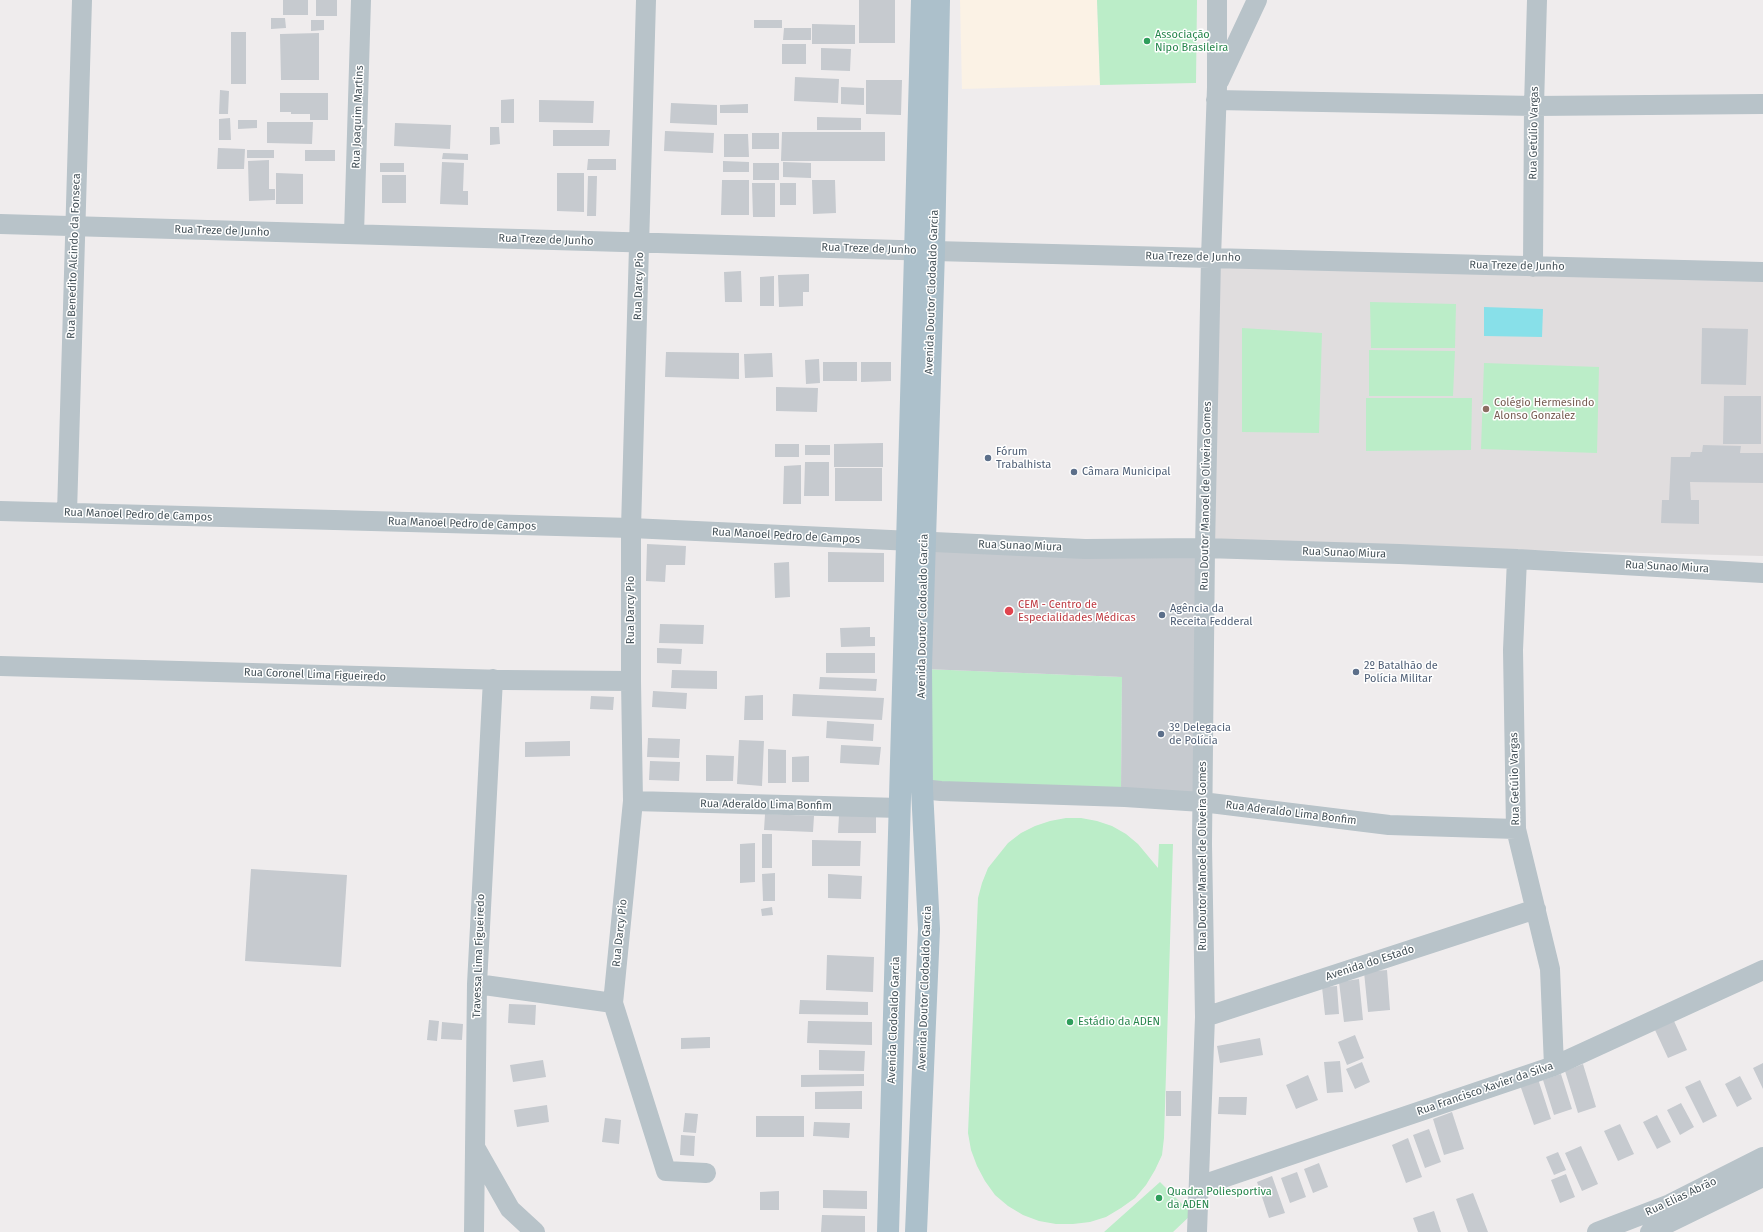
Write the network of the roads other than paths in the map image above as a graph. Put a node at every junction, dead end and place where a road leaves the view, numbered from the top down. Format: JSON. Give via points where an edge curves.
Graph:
{"nodes":[{"id":1,"x":82,"y":0,"type":"edge"},
{"id":2,"x":362,"y":0,"type":"edge"},
{"id":3,"x":646,"y":0,"type":"edge"},
{"id":4,"x":922,"y":0,"type":"edge"},
{"id":5,"x":939,"y":0,"type":"edge"},
{"id":6,"x":1216,"y":0,"type":"edge"},
{"id":7,"x":1257,"y":0,"type":"edge"},
{"id":8,"x":1538,"y":0,"type":"edge"},
{"id":9,"x":1217,"y":93,"type":"junction"},
{"id":10,"x":1763,"y":104,"type":"edge"},
{"id":11,"x":1534,"y":106,"type":"junction"},
{"id":12,"x":0,"y":224,"type":"edge"},
{"id":13,"x":75,"y":226,"type":"junction"},
{"id":14,"x":354,"y":234,"type":"junction"},
{"id":15,"x":640,"y":243,"type":"junction"},
{"id":16,"x":924,"y":251,"type":"junction"},
{"id":17,"x":1210,"y":258,"type":"junction"},
{"id":18,"x":1533,"y":266,"type":"junction"},
{"id":19,"x":1763,"y":272,"type":"edge"},
{"id":20,"x":0,"y":511,"type":"edge"},
{"id":21,"x":67,"y":513,"type":"junction"},
{"id":22,"x":631,"y":528,"type":"junction"},
{"id":23,"x":916,"y":542,"type":"junction"},
{"id":24,"x":1205,"y":548,"type":"junction"},
{"id":25,"x":1516,"y":559,"type":"junction"},
{"id":26,"x":1763,"y":573,"type":"edge"},
{"id":27,"x":0,"y":666,"type":"edge"},
{"id":28,"x":493,"y":679,"type":"junction"},
{"id":29,"x":631,"y":681,"type":"junction"},
{"id":30,"x":922,"y":789,"type":"junction"},
{"id":31,"x":633,"y":802,"type":"junction"},
{"id":32,"x":1202,"y":802,"type":"junction"},
{"id":33,"x":900,"y":808,"type":"junction"},
{"id":34,"x":1516,"y":829,"type":"junction"},
{"id":35,"x":1536,"y":909,"type":"junction"},
{"id":36,"x":1763,"y":970,"type":"edge"},
{"id":37,"x":477,"y":984,"type":"junction"},
{"id":38,"x":613,"y":1003,"type":"junction"},
{"id":39,"x":1205,"y":1018,"type":"junction"},
{"id":40,"x":893,"y":1041,"type":"junction"},
{"id":41,"x":924,"y":1042,"type":"junction"},
{"id":42,"x":1554,"y":1066,"type":"junction"},
{"id":43,"x":892,"y":1080,"type":"junction"},
{"id":44,"x":923,"y":1082,"type":"junction"},
{"id":45,"x":476,"y":1149,"type":"junction"},
{"id":46,"x":1763,"y":1157,"type":"edge"},
{"id":47,"x":706,"y":1173,"type":"dead end"},
{"id":48,"x":1763,"y":1176,"type":"edge"},
{"id":49,"x":1199,"y":1186,"type":"junction"},
{"id":50,"x":1669,"y":1228,"type":"edge"},
{"id":51,"x":474,"y":1232,"type":"edge"},
{"id":52,"x":535,"y":1232,"type":"edge"},
{"id":53,"x":888,"y":1232,"type":"edge"},
{"id":54,"x":916,"y":1232,"type":"edge"},
{"id":55,"x":1197,"y":1232,"type":"edge"},
{"id":56,"x":1597,"y":1232,"type":"edge"},
{"id":57,"x":1650,"y":1232,"type":"edge"}],
"edges":[{"from":1,"to":13,"type":"street","name":"Rua Benedito Alcindo da Fonseca"},
{"from":2,"to":14,"type":"street","name":"Rua Joaquim Martins"},
{"from":3,"to":15,"type":"street","name":"Rua Darcy Pio"},
{"from":4,"to":16,"type":"main road","name":"Avenida Doutor Clodoaldo Garcia"},
{"from":5,"to":16,"type":"main road","name":"Avenida Doutor Clodoaldo Garcia"},
{"from":6,"to":9,"type":"street","name":"Rua Doutor Manoel de Oliveira Gomes"},
{"from":7,"to":9,"type":"street"},
{"from":8,"to":11,"type":"street","name":"Rua Getúlio Vargas"},
{"from":9,"to":11,"type":"street"},
{"from":9,"to":17,"type":"street","name":"Rua Doutor Manoel de Oliveira Gomes"},
{"from":10,"to":11,"type":"street"},
{"from":11,"to":18,"type":"street","name":"Rua Getúlio Vargas"},
{"from":12,"to":13,"type":"street","name":"Rua Treze de Junho"},
{"from":13,"to":14,"type":"street","name":"Rua Treze de Junho"},
{"from":13,"to":21,"type":"street","name":"Rua Benedito Alcindo da Fonseca"},
{"from":14,"to":15,"type":"street","name":"Rua Treze de Junho"},
{"from":15,"to":16,"type":"street","name":"Rua Treze de Junho"},
{"from":15,"to":22,"type":"street","name":"Rua Darcy Pio"},
{"from":16,"to":17,"type":"street","name":"Rua Treze de Junho"},
{"from":16,"to":23,"type":"main road","name":"Avenida Doutor Clodoaldo Garcia"},
{"from":17,"to":18,"type":"street","name":"Rua Treze de Junho"},
{"from":17,"to":24,"type":"street","name":"Rua Doutor Manoel de Oliveira Gomes"},
{"from":18,"to":19,"type":"street","name":"Rua Treze de Junho"},
{"from":20,"to":21,"type":"street","name":"Rua Manoel Pedro de Campos"},
{"from":21,"to":22,"type":"street","name":"Rua Manoel Pedro de Campos"},
{"from":22,"to":23,"type":"street","name":"Rua Manoel Pedro de Campos"},
{"from":22,"to":29,"type":"street","name":"Rua Darcy Pio"},
{"from":23,"to":24,"type":"street","name":"Rua Sunao Miura","via":[[1085,549]]},
{"from":23,"to":30,"type":"main road","name":"Avenida Doutor Clodoaldo Garcia"},
{"from":23,"to":33,"type":"main road","name":"Avenida Doutor Clodoaldo Garcia"},
{"from":24,"to":25,"type":"street","name":"Rua Sunao Miura"},
{"from":24,"to":32,"type":"street","name":"Rua Doutor Manoel de Oliveira Gomes"},
{"from":25,"to":26,"type":"street","name":"Rua Sunao Miura"},
{"from":25,"to":34,"type":"street","name":"Rua Getúlio Vargas","via":[[1513,650]]},
{"from":27,"to":28,"type":"street","name":"Rua Coronel Lima Figueiredo"},
{"from":28,"to":29,"type":"street","name":"Rua Coronel Lima Figueiredo"},
{"from":28,"to":37,"type":"street","name":"Travessa Lima Figueiredo"},
{"from":29,"to":31,"type":"street","name":"Rua Darcy Pio"},
{"from":30,"to":32,"type":"street","name":"Rua Aderaldo Lima Bonfim"},
{"from":30,"to":41,"type":"main road","name":"Avenida Doutor Clodoaldo Garcia","via":[[929,929]]},
{"from":31,"to":33,"type":"street","name":"Rua Aderaldo Lima Bonfim"},
{"from":31,"to":38,"type":"street","name":"Rua Darcy Pio"},
{"from":32,"to":34,"type":"street","name":"Rua Aderaldo Lima Bonfim","via":[[1389,825]]},
{"from":32,"to":39,"type":"street","name":"Rua Doutor Manoel de Oliveira Gomes"},
{"from":33,"to":40,"type":"main road","name":"Avenida Clodoaldo Garcia"},
{"from":34,"to":35,"type":"street","name":"Rua Getúlio Vargas"},
{"from":35,"to":39,"type":"street","name":"Avenida do Estado"},
{"from":35,"to":42,"type":"street","name":"Rua Getúlio Vargas","via":[[1550,969]]},
{"from":36,"to":42,"type":"street","name":"Rua Francisco Xavier da Silva"},
{"from":37,"to":38,"type":"street"},
{"from":37,"to":45,"type":"street","name":"Travessa Lima Figueiredo"},
{"from":38,"to":47,"type":"street","name":"Rua Darcy Pio","via":[[666,1170]]},
{"from":39,"to":49,"type":"street","name":"Rua Doutor Manoel de Oliveira Gomes"},
{"from":40,"to":41,"type":"main road"},
{"from":40,"to":43,"type":"main road","name":"Avenida Clodoaldo Garcia"},
{"from":41,"to":44,"type":"main road","name":"Avenida Doutor Clodoaldo Garcia"},
{"from":42,"to":49,"type":"street","name":"Rua Francisco Xavier da Silva"},
{"from":43,"to":44,"type":"main road"},
{"from":43,"to":53,"type":"main road","name":"Avenida Clodoaldo Garcia"},
{"from":44,"to":54,"type":"main road","name":"Avenida Doutor Clodoaldo Garcia"},
{"from":45,"to":51,"type":"street","name":"Travessa Lima Figueiredo"},
{"from":45,"to":52,"type":"street","via":[[510,1209]]},
{"from":46,"to":56,"type":"street","name":"Rua Elias Abrão","via":[[1670,1204]]},
{"from":48,"to":50,"type":"street"},
{"from":49,"to":55,"type":"street","name":"Rua Doutor Manoel de Oliveira Gomes"},
{"from":50,"to":57,"type":"street"}]}
